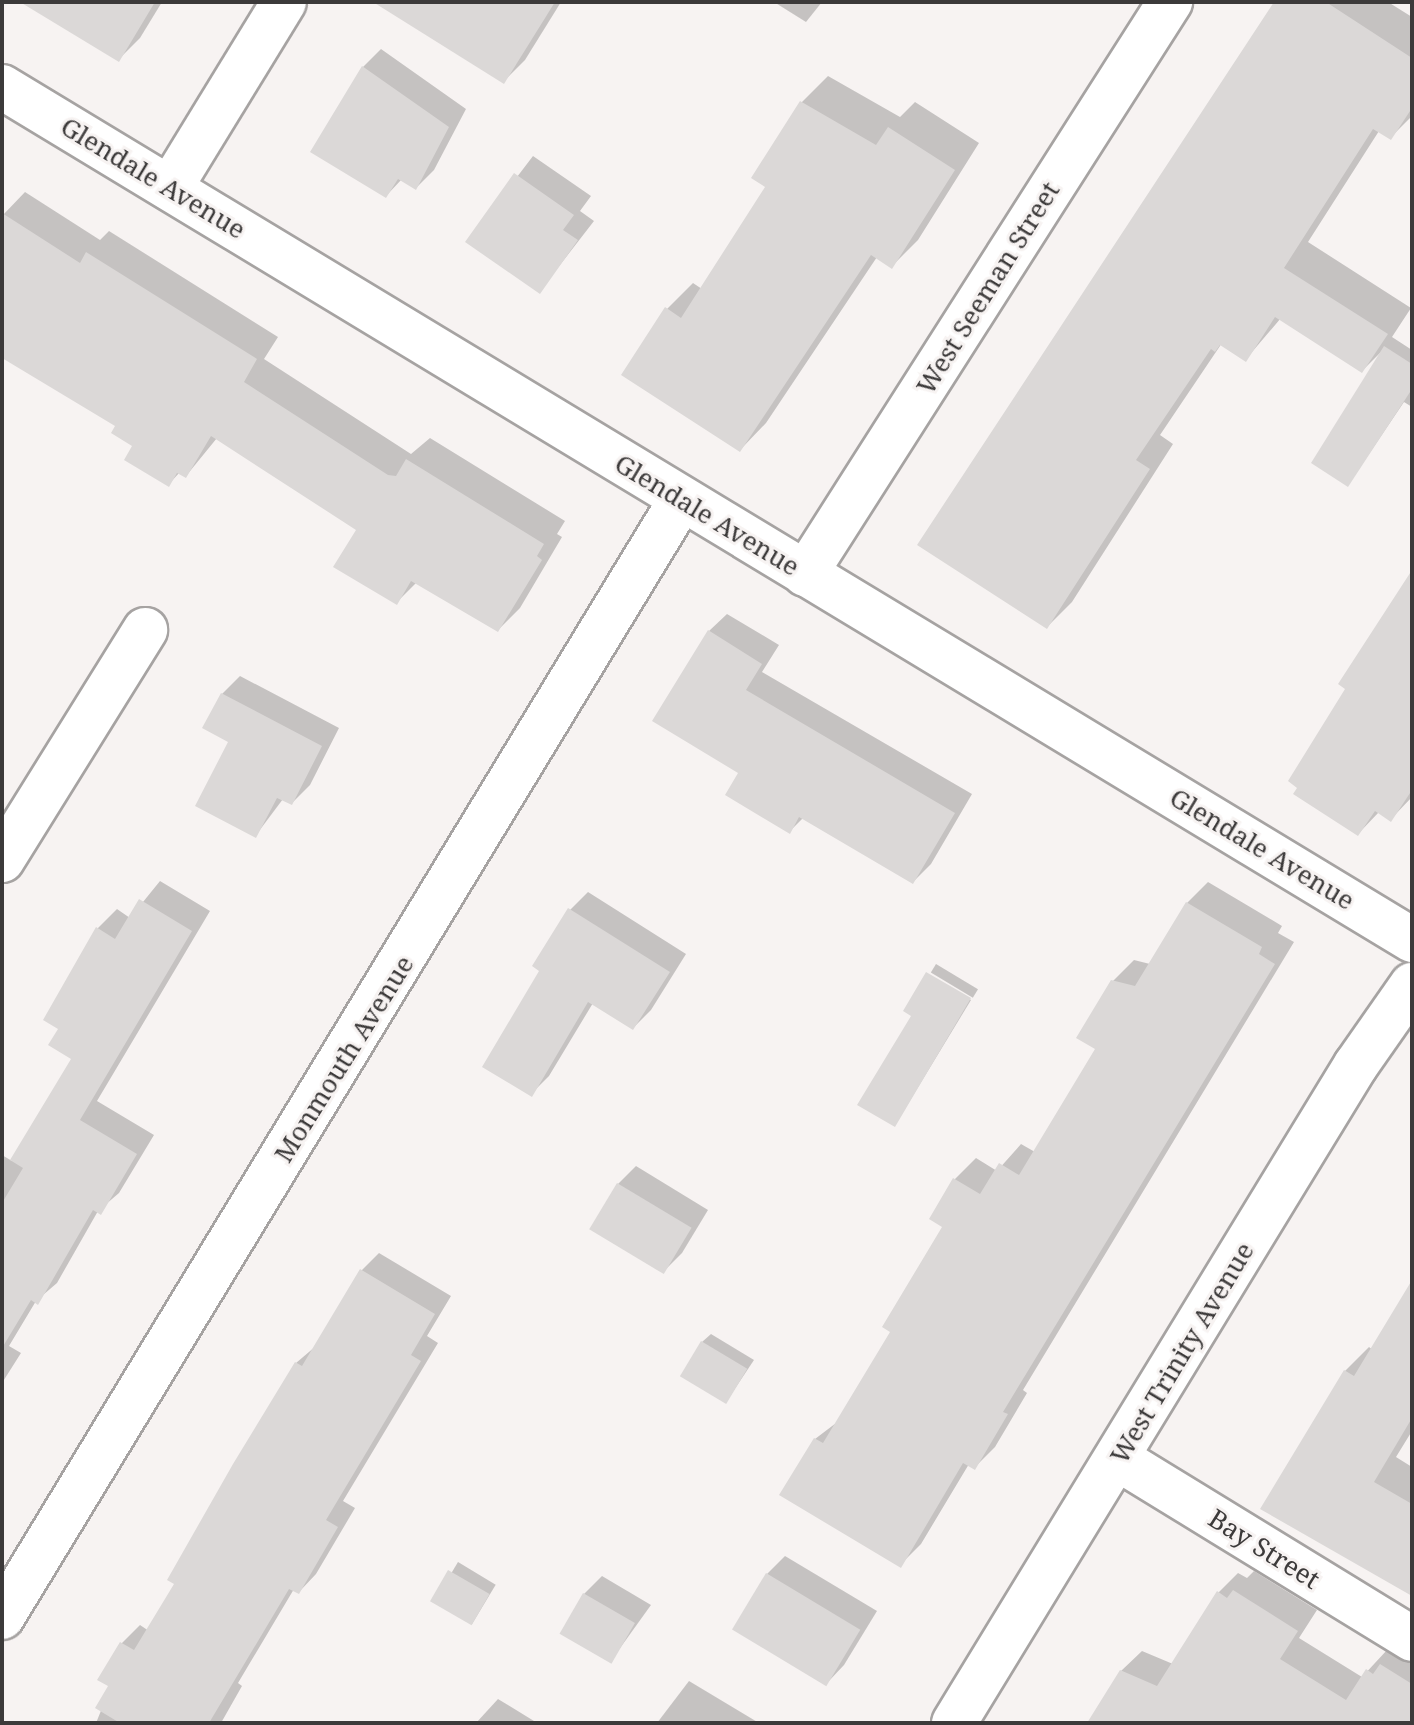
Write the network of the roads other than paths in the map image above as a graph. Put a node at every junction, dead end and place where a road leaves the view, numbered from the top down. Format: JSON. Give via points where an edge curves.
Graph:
{"nodes":[{"id":1,"x":284,"y":2,"type":"edge"},
{"id":2,"x":1170,"y":2,"type":"edge"},
{"id":3,"x":2,"y":87,"type":"edge"},
{"id":4,"x":170,"y":188,"type":"junction"},
{"id":5,"x":681,"y":500,"type":"junction"},
{"id":6,"x":805,"y":574,"type":"junction"},
{"id":7,"x":145,"y":630,"type":"dead end"},
{"id":8,"x":2,"y":860,"type":"edge"},
{"id":9,"x":1412,"y":940,"type":"edge"},
{"id":10,"x":1412,"y":985,"type":"edge"},
{"id":11,"x":1117,"y":1458,"type":"junction"},
{"id":12,"x":2,"y":1617,"type":"edge"},
{"id":13,"x":1412,"y":1639,"type":"edge"},
{"id":14,"x":954,"y":1723,"type":"edge"}],
"edges":[{"from":1,"to":4,"type":"street"},
{"from":2,"to":6,"type":"street","name":"West Seeman Street"},
{"from":3,"to":4,"type":"street","name":"Glendale Avenue"},
{"from":4,"to":5,"type":"street","name":"Glendale Avenue"},
{"from":5,"to":6,"type":"street","name":"Glendale Avenue"},
{"from":5,"to":12,"type":"street","name":"Monmouth Avenue"},
{"from":6,"to":9,"type":"street","name":"Glendale Avenue"},
{"from":7,"to":8,"type":"street"},
{"from":10,"to":11,"type":"street","name":"West Trinity Avenue","via":[[1356,1065]]},
{"from":11,"to":13,"type":"street","name":"Bay Street"},
{"from":11,"to":14,"type":"street","name":"West Trinity Avenue"}]}
